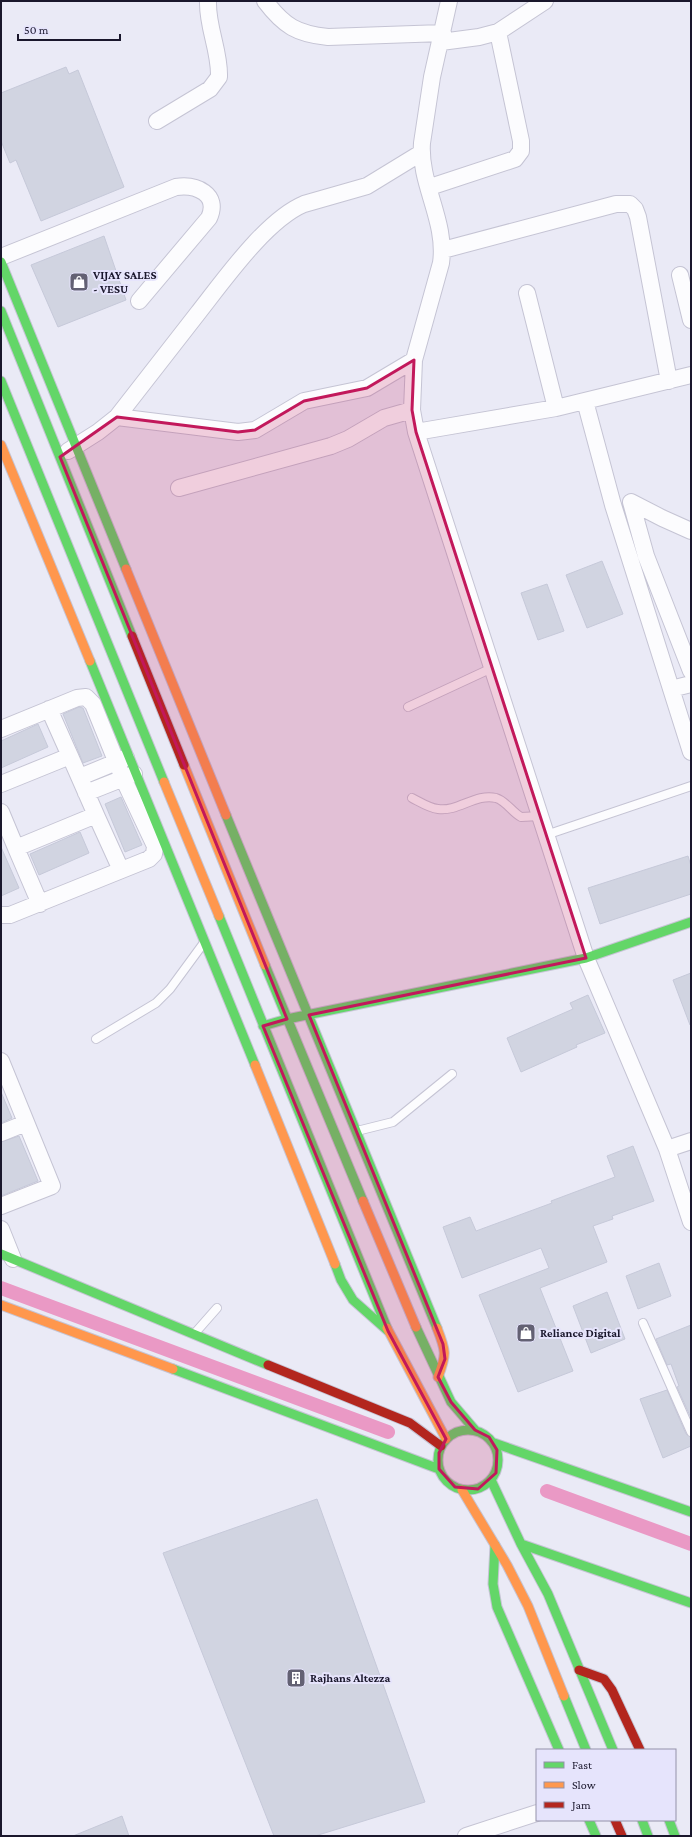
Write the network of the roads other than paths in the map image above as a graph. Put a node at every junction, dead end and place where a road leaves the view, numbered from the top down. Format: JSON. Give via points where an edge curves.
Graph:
{"nodes":[{"id":1,"x":208,"y":1,"type":"edge"},
{"id":2,"x":265,"y":1,"type":"edge"},
{"id":3,"x":449,"y":1,"type":"edge"},
{"id":4,"x":544,"y":1,"type":"edge"},
{"id":5,"x":498,"y":32,"type":"junction"},
{"id":6,"x":442,"y":37,"type":"junction"},
{"id":7,"x":157,"y":121,"type":"dead end"},
{"id":8,"x":421,"y":153,"type":"junction"},
{"id":9,"x":430,"y":187,"type":"junction"},
{"id":10,"x":443,"y":250,"type":"junction"},
{"id":11,"x":1,"y":257,"type":"edge"},
{"id":12,"x":1,"y":262,"type":"edge"},
{"id":13,"x":680,"y":275,"type":"dead end"},
{"id":14,"x":528,"y":292,"type":"dead end"},
{"id":15,"x":139,"y":301,"type":"dead end"},
{"id":16,"x":1,"y":311,"type":"edge"},
{"id":17,"x":691,"y":320,"type":"edge"},
{"id":18,"x":414,"y":360,"type":"junction"},
{"id":19,"x":691,"y":375,"type":"edge"},
{"id":20,"x":1,"y":381,"type":"edge"},
{"id":21,"x":669,"y":381,"type":"junction"},
{"id":22,"x":34,"y":393,"type":"junction"},
{"id":23,"x":585,"y":401,"type":"junction"},
{"id":24,"x":5,"y":405,"type":"edge"},
{"id":25,"x":556,"y":408,"type":"junction"},
{"id":26,"x":412,"y":410,"type":"junction"},
{"id":27,"x":117,"y":417,"type":"junction"},
{"id":28,"x":416,"y":432,"type":"junction"},
{"id":29,"x":1,"y":445,"type":"edge"},
{"id":30,"x":76,"y":446,"type":"junction"},
{"id":31,"x":60,"y":457,"type":"junction"},
{"id":32,"x":179,"y":488,"type":"dead end"},
{"id":33,"x":691,"y":531,"type":"edge"},
{"id":34,"x":492,"y":668,"type":"junction"},
{"id":35,"x":691,"y":671,"type":"edge"},
{"id":36,"x":691,"y":684,"type":"edge"},
{"id":37,"x":671,"y":689,"type":"junction"},
{"id":38,"x":408,"y":707,"type":"dead end"},
{"id":39,"x":49,"y":709,"type":"junction"},
{"id":40,"x":1,"y":729,"type":"edge"},
{"id":41,"x":691,"y":752,"type":"edge"},
{"id":42,"x":70,"y":756,"type":"junction"},
{"id":43,"x":123,"y":760,"type":"junction"},
{"id":44,"x":129,"y":775,"type":"junction"},
{"id":45,"x":80,"y":777,"type":"junction"},
{"id":46,"x":1,"y":784,"type":"edge"},
{"id":47,"x":691,"y":786,"type":"edge"},
{"id":48,"x":86,"y":793,"type":"junction"},
{"id":49,"x":412,"y":798,"type":"dead end"},
{"id":50,"x":1,"y":812,"type":"edge"},
{"id":51,"x":96,"y":816,"type":"junction"},
{"id":52,"x":540,"y":816,"type":"junction"},
{"id":53,"x":546,"y":834,"type":"junction"},
{"id":54,"x":16,"y":848,"type":"junction"},
{"id":55,"x":120,"y":870,"type":"junction"},
{"id":56,"x":40,"y":904,"type":"junction"},
{"id":57,"x":1,"y":915,"type":"edge"},
{"id":58,"x":691,"y":922,"type":"edge"},
{"id":59,"x":204,"y":943,"type":"junction"},
{"id":60,"x":586,"y":958,"type":"junction"},
{"id":61,"x":309,"y":1015,"type":"junction"},
{"id":62,"x":287,"y":1019,"type":"junction"},
{"id":63,"x":263,"y":1026,"type":"junction"},
{"id":64,"x":96,"y":1039,"type":"dead end"},
{"id":65,"x":1,"y":1061,"type":"edge"},
{"id":66,"x":452,"y":1074,"type":"dead end"},
{"id":67,"x":26,"y":1123,"type":"junction"},
{"id":68,"x":356,"y":1131,"type":"junction"},
{"id":69,"x":1,"y":1133,"type":"edge"},
{"id":70,"x":691,"y":1141,"type":"edge"},
{"id":71,"x":667,"y":1149,"type":"junction"},
{"id":72,"x":1,"y":1206,"type":"edge"},
{"id":73,"x":691,"y":1222,"type":"edge"},
{"id":74,"x":1,"y":1229,"type":"edge"},
{"id":75,"x":5,"y":1254,"type":"edge"},
{"id":76,"x":1,"y":1305,"type":"edge"},
{"id":77,"x":216,"y":1308,"type":"dead end"},
{"id":78,"x":643,"y":1323,"type":"dead end"},
{"id":79,"x":388,"y":1331,"type":"junction"},
{"id":80,"x":194,"y":1335,"type":"junction"},
{"id":81,"x":438,"y":1377,"type":"junction"},
{"id":82,"x":474,"y":1430,"type":"junction"},
{"id":83,"x":691,"y":1432,"type":"edge"},
{"id":84,"x":444,"y":1442,"type":"junction"},
{"id":85,"x":494,"y":1443,"type":"junction"},
{"id":86,"x":439,"y":1469,"type":"junction"},
{"id":87,"x":491,"y":1480,"type":"junction"},
{"id":88,"x":462,"y":1490,"type":"junction"},
{"id":89,"x":691,"y":1512,"type":"edge"},
{"id":90,"x":495,"y":1544,"type":"junction"},
{"id":91,"x":521,"y":1544,"type":"junction"},
{"id":92,"x":691,"y":1603,"type":"edge"},
{"id":93,"x":579,"y":1670,"type":"junction"},
{"id":94,"x":559,"y":1749,"type":"edge"},
{"id":95,"x":586,"y":1749,"type":"edge"},
{"id":96,"x":613,"y":1749,"type":"edge"},
{"id":97,"x":640,"y":1749,"type":"edge"},
{"id":98,"x":536,"y":1814,"type":"edge"},
{"id":99,"x":589,"y":1821,"type":"edge"},
{"id":100,"x":615,"y":1821,"type":"edge"},
{"id":101,"x":642,"y":1821,"type":"edge"},
{"id":102,"x":669,"y":1821,"type":"edge"},
{"id":103,"x":466,"y":1836,"type":"edge"},
{"id":104,"x":596,"y":1836,"type":"edge"},
{"id":105,"x":622,"y":1836,"type":"edge"},
{"id":106,"x":648,"y":1836,"type":"edge"},
{"id":107,"x":675,"y":1836,"type":"edge"}],
"edges":[{"from":1,"to":7,"type":"street","via":[[219,77],[210,89]]},
{"from":2,"to":6,"type":"street","via":[[286,25],[312,35]]},
{"from":3,"to":6,"type":"street"},
{"from":4,"to":5,"type":"street"},
{"from":5,"to":6,"type":"street","via":[[479,37]]},
{"from":5,"to":9,"type":"street","via":[[521,150],[515,159]]},
{"from":6,"to":8,"type":"street","via":[[432,77]]},
{"from":8,"to":9,"type":"street"},
{"from":8,"to":27,"type":"street","via":[[367,186],[304,204],[276,222],[227,276]]},
{"from":9,"to":10,"type":"street"},
{"from":10,"to":18,"type":"street"},
{"from":10,"to":21,"type":"street","via":[[616,204],[630,204],[638,217]]},
{"from":11,"to":15,"type":"street","via":[[176,187],[193,186],[203,192],[212,204],[209,218]]},
{"from":12,"to":30,"type":"street"},
{"from":13,"to":17,"type":"street"},
{"from":14,"to":25,"type":"street"},
{"from":16,"to":22,"type":"street"},
{"from":18,"to":26,"type":"street"},
{"from":18,"to":27,"type":"street","via":[[367,388],[304,401],[261,427],[248,431],[238,432]]},
{"from":19,"to":21,"type":"street"},
{"from":20,"to":24,"type":"street"},
{"from":21,"to":23,"type":"street"},
{"from":22,"to":24,"type":"street"},
{"from":22,"to":31,"type":"street"},
{"from":23,"to":25,"type":"street"},
{"from":23,"to":37,"type":"street","via":[[613,505]]},
{"from":24,"to":63,"type":"street"},
{"from":25,"to":28,"type":"street"},
{"from":26,"to":28,"type":"street"},
{"from":26,"to":32,"type":"street","via":[[384,418],[341,443]]},
{"from":27,"to":30,"type":"street"},
{"from":28,"to":34,"type":"street"},
{"from":29,"to":43,"type":"street"},
{"from":30,"to":31,"type":"street"},
{"from":30,"to":61,"type":"street"},
{"from":31,"to":62,"type":"street"},
{"from":33,"to":35,"type":"street","via":[[631,502],[646,556]]},
{"from":34,"to":38,"type":"lane"},
{"from":34,"to":52,"type":"street"},
{"from":36,"to":37,"type":"street"},
{"from":37,"to":41,"type":"street"},
{"from":39,"to":40,"type":"street"},
{"from":39,"to":42,"type":"street"},
{"from":39,"to":43,"type":"street","via":[[86,697],[93,704]]},
{"from":42,"to":45,"type":"street"},
{"from":42,"to":46,"type":"street"},
{"from":43,"to":44,"type":"street"},
{"from":43,"to":45,"type":"street"},
{"from":44,"to":48,"type":"street"},
{"from":44,"to":55,"type":"street","via":[[155,846],[154,854],[149,859]]},
{"from":44,"to":59,"type":"street"},
{"from":45,"to":48,"type":"street"},
{"from":47,"to":53,"type":"lane"},
{"from":48,"to":51,"type":"street"},
{"from":49,"to":52,"type":"lane","via":[[438,809],[496,798],[520,817]]},
{"from":50,"to":54,"type":"street"},
{"from":51,"to":54,"type":"street"},
{"from":51,"to":55,"type":"street"},
{"from":52,"to":53,"type":"street"},
{"from":53,"to":60,"type":"street"},
{"from":54,"to":56,"type":"street"},
{"from":55,"to":56,"type":"street"},
{"from":56,"to":57,"type":"street","via":[[10,915]]},
{"from":58,"to":60,"type":"street"},
{"from":59,"to":64,"type":"lane","via":[[170,989],[156,1003]]},
{"from":59,"to":79,"type":"street","via":[[341,1280],[353,1300]]},
{"from":60,"to":61,"type":"street"},
{"from":60,"to":71,"type":"street"},
{"from":61,"to":62,"type":"street"},
{"from":61,"to":68,"type":"street"},
{"from":62,"to":63,"type":"street"},
{"from":62,"to":81,"type":"street"},
{"from":63,"to":79,"type":"street"},
{"from":65,"to":67,"type":"street"},
{"from":66,"to":68,"type":"lane","via":[[393,1122]]},
{"from":67,"to":69,"type":"street"},
{"from":67,"to":72,"type":"street","via":[[52,1186]]},
{"from":68,"to":81,"type":"street","via":[[443,1344],[445,1359]]},
{"from":70,"to":71,"type":"street"},
{"from":71,"to":73,"type":"street"},
{"from":74,"to":75,"type":"street"},
{"from":75,"to":80,"type":"street"},
{"from":76,"to":86,"type":"street"},
{"from":77,"to":80,"type":"lane"},
{"from":78,"to":83,"type":"lane"},
{"from":79,"to":84,"type":"street"},
{"from":80,"to":84,"type":"street","via":[[410,1423]]},
{"from":81,"to":82,"type":"street","via":[[451,1402]]},
{"from":82,"to":84,"type":"street","via":[[459,1430]]},
{"from":82,"to":85,"type":"street","via":[[482,1432]]},
{"from":84,"to":86,"type":"street","via":[[438,1461]]},
{"from":85,"to":87,"type":"street","via":[[499,1458]]},
{"from":85,"to":89,"type":"street"},
{"from":86,"to":88,"type":"street","via":[[448,1482]]},
{"from":87,"to":88,"type":"street","via":[[478,1489]]},
{"from":87,"to":91,"type":"street"},
{"from":88,"to":90,"type":"street"},
{"from":90,"to":94,"type":"street","via":[[493,1584],[497,1607]]},
{"from":90,"to":95,"type":"street","via":[[528,1606]]},
{"from":91,"to":92,"type":"street"},
{"from":91,"to":93,"type":"street","via":[[548,1594]]},
{"from":93,"to":96,"type":"street"},
{"from":93,"to":97,"type":"street","via":[[604,1680],[612,1690]]},
{"from":98,"to":103,"type":"street"},
{"from":99,"to":104,"type":"street"},
{"from":100,"to":105,"type":"street"},
{"from":101,"to":106,"type":"street"},
{"from":102,"to":107,"type":"street"}]}
